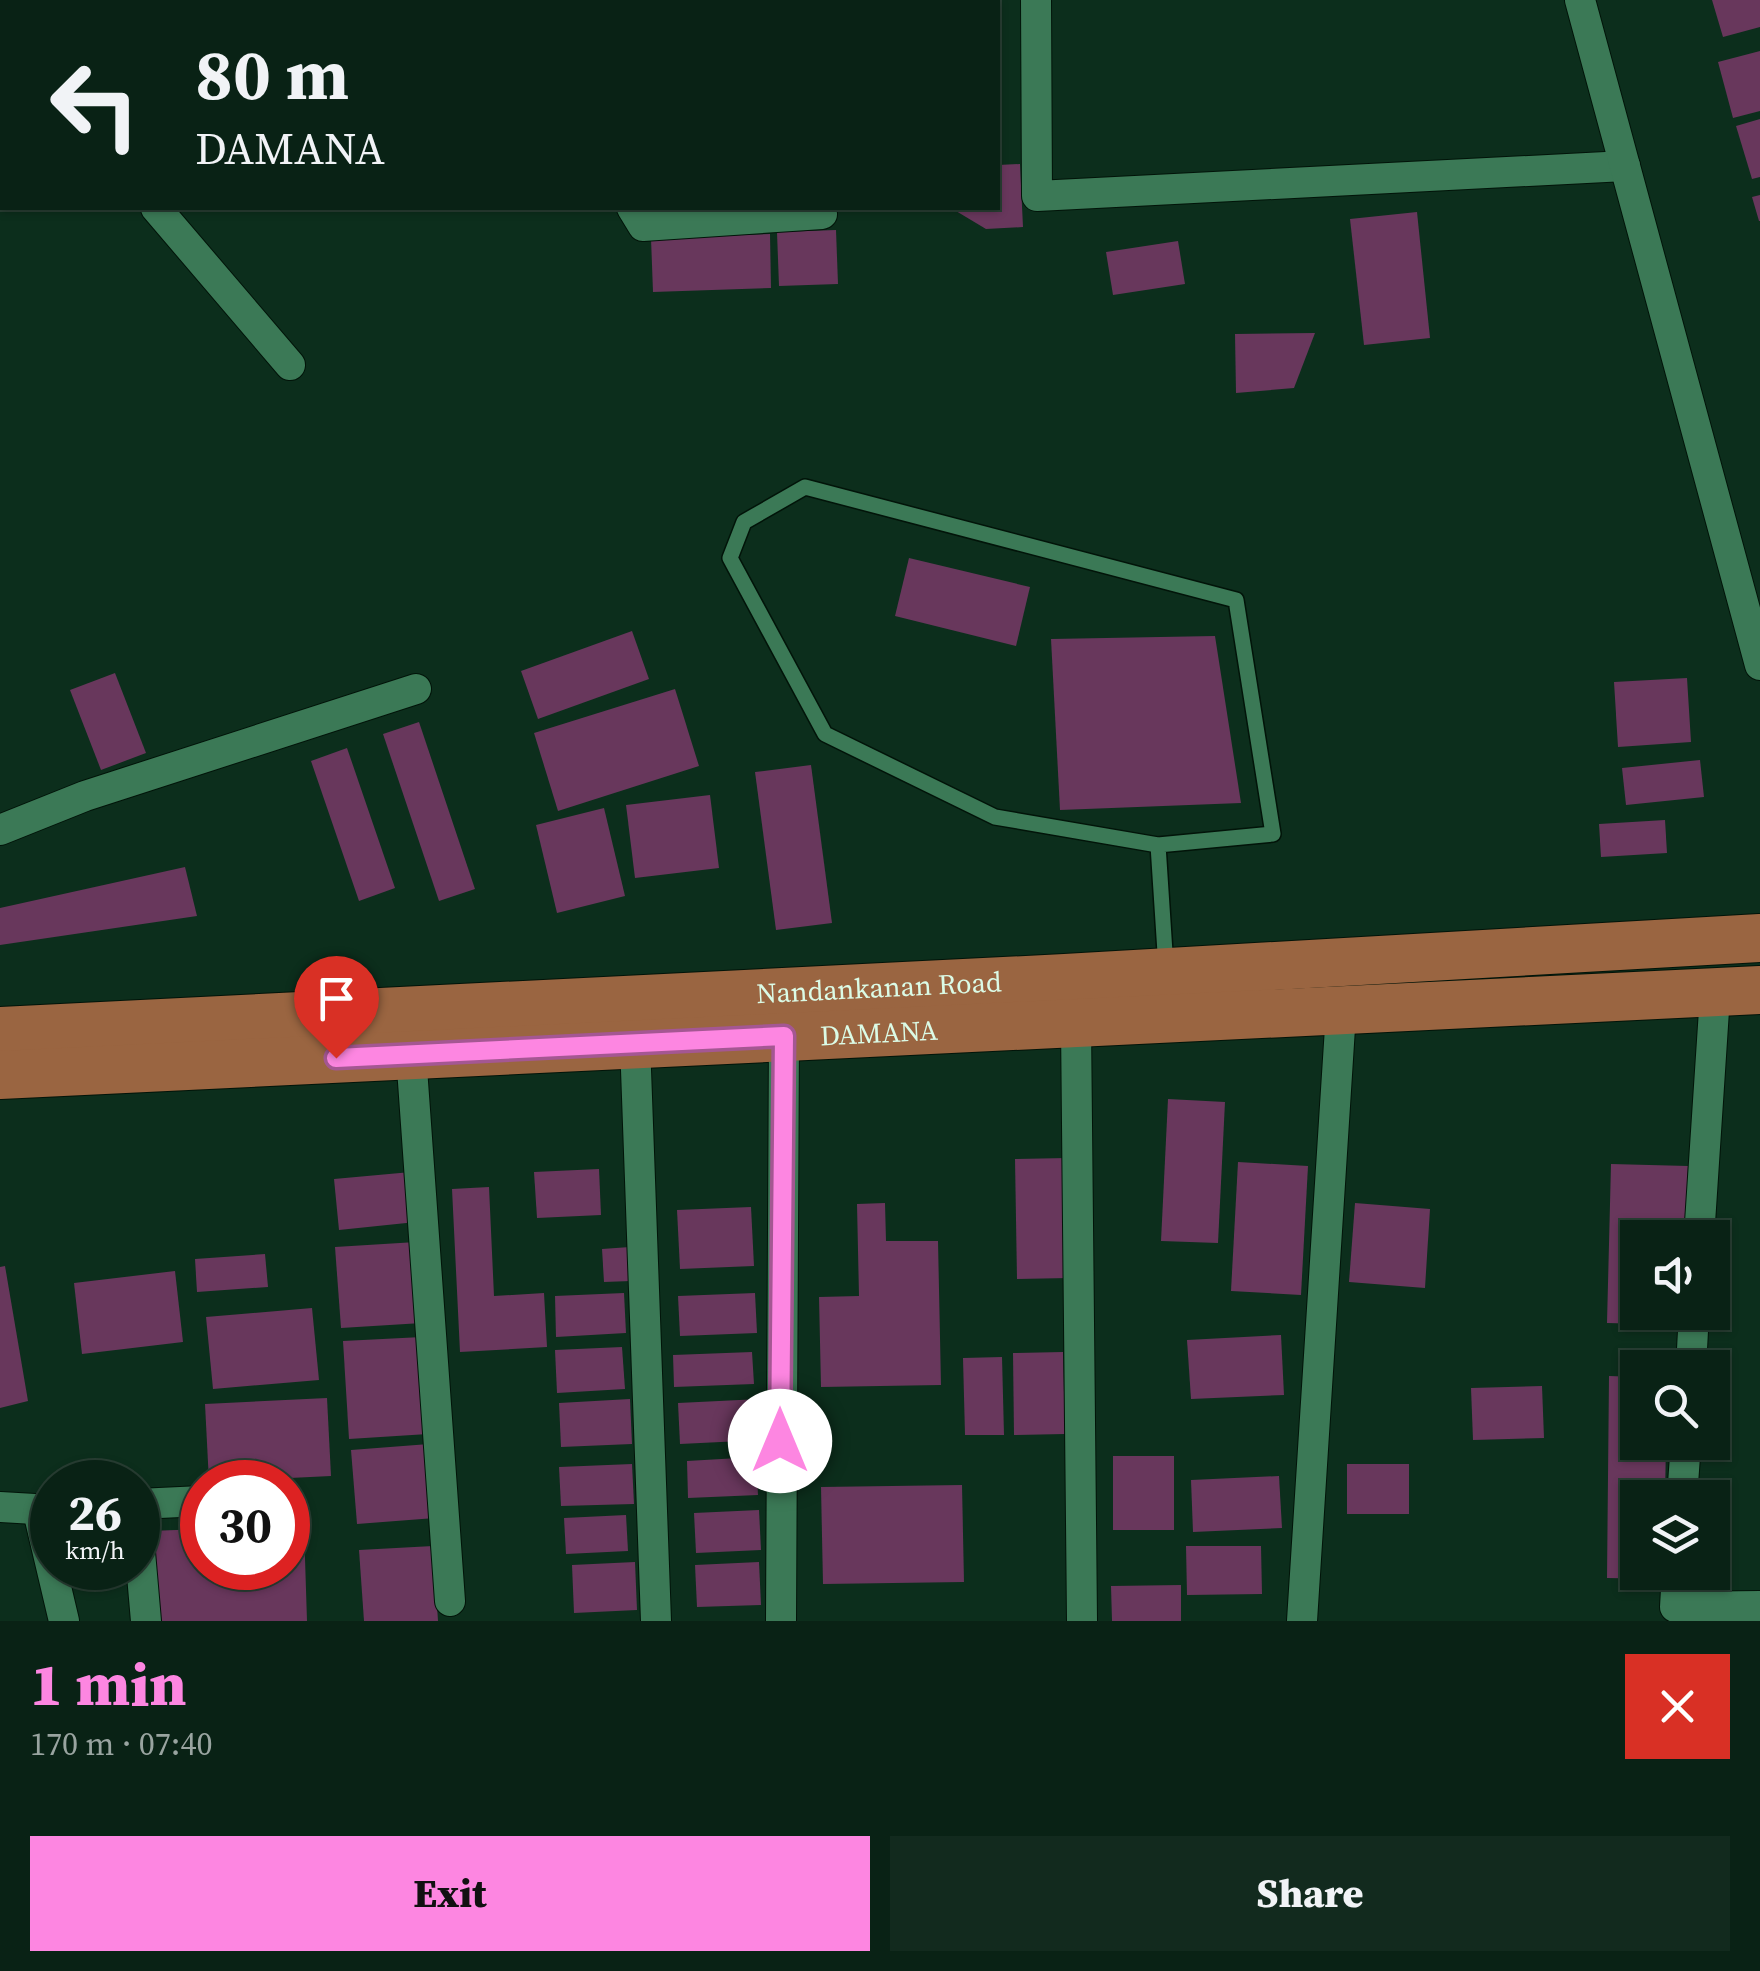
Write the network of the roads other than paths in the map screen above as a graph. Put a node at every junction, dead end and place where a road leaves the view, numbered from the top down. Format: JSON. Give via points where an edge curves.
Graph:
{"nodes":[{"id":1,"x":1036,"y":0,"type":"edge"},
{"id":2,"x":1580,"y":0,"type":"edge"},
{"id":3,"x":1625,"y":166,"type":"junction"},
{"id":4,"x":158,"y":210,"type":"edge"},
{"id":5,"x":633,"y":210,"type":"edge"},
{"id":6,"x":822,"y":214,"type":"dead end"},
{"id":7,"x":290,"y":365,"type":"dead end"},
{"id":8,"x":1759,"y":654,"type":"edge"},
{"id":9,"x":416,"y":689,"type":"dead end"},
{"id":10,"x":0,"y":830,"type":"edge"},
{"id":11,"x":1158,"y":846,"type":"junction"},
{"id":12,"x":1760,"y":938,"type":"edge"},
{"id":13,"x":1512,"y":952,"type":"junction"},
{"id":14,"x":1166,"y":972,"type":"junction"},
{"id":15,"x":1738,"y":992,"type":"edge"},
{"id":16,"x":1516,"y":1002,"type":"junction"},
{"id":17,"x":1341,"y":1012,"type":"junction"},
{"id":18,"x":1076,"y":1024,"type":"junction"},
{"id":19,"x":0,"y":1031,"type":"edge"},
{"id":20,"x":784,"y":1036,"type":"junction"},
{"id":21,"x":635,"y":1042,"type":"junction"},
{"id":22,"x":411,"y":1054,"type":"junction"},
{"id":23,"x":0,"y":1076,"type":"edge"},
{"id":24,"x":1702,"y":1220,"type":"edge"},
{"id":25,"x":0,"y":1507,"type":"edge"},
{"id":26,"x":30,"y":1509,"type":"edge"},
{"id":27,"x":59,"y":1590,"type":"edge"},
{"id":28,"x":143,"y":1590,"type":"edge"},
{"id":29,"x":1676,"y":1590,"type":"edge"},
{"id":30,"x":450,"y":1601,"type":"dead end"},
{"id":31,"x":1760,"y":1606,"type":"edge"},
{"id":32,"x":64,"y":1621,"type":"edge"},
{"id":33,"x":146,"y":1621,"type":"edge"},
{"id":34,"x":656,"y":1621,"type":"edge"},
{"id":35,"x":781,"y":1621,"type":"edge"},
{"id":36,"x":1082,"y":1621,"type":"edge"},
{"id":37,"x":1302,"y":1621,"type":"edge"}],
"edges":[{"from":1,"to":3,"type":"street","via":[[1037,196]]},
{"from":2,"to":3,"type":"street"},
{"from":3,"to":8,"type":"street"},
{"from":4,"to":7,"type":"street"},
{"from":5,"to":6,"type":"street","via":[[643,226]]},
{"from":9,"to":10,"type":"street"},
{"from":11,"to":11,"type":"lane","via":[[995,817],[825,734],[730,558],[744,522],[805,488],[1236,600],[1273,834]]},
{"from":11,"to":14,"type":"lane"},
{"from":12,"to":13,"type":"main road","name":"Nandankanan Road"},
{"from":13,"to":14,"type":"main road","name":"Nandankanan Road"},
{"from":13,"to":16,"type":"main road"},
{"from":14,"to":19,"type":"main road","name":"Nandankanan Road"},
{"from":15,"to":16,"type":"main road","name":"DAMANA"},
{"from":15,"to":24,"type":"street"},
{"from":16,"to":17,"type":"main road","name":"DAMANA"},
{"from":17,"to":18,"type":"main road","name":"DAMANA"},
{"from":17,"to":37,"type":"street"},
{"from":18,"to":20,"type":"main road","name":"DAMANA"},
{"from":18,"to":36,"type":"street"},
{"from":20,"to":21,"type":"main road","name":"DAMANA"},
{"from":20,"to":35,"type":"street"},
{"from":21,"to":22,"type":"main road","name":"DAMANA"},
{"from":21,"to":34,"type":"street"},
{"from":22,"to":23,"type":"main road","name":"DAMANA"},
{"from":22,"to":30,"type":"street"},
{"from":25,"to":26,"type":"street"},
{"from":27,"to":32,"type":"street"},
{"from":28,"to":33,"type":"street"},
{"from":29,"to":31,"type":"street","via":[[1675,1607]]}]}
